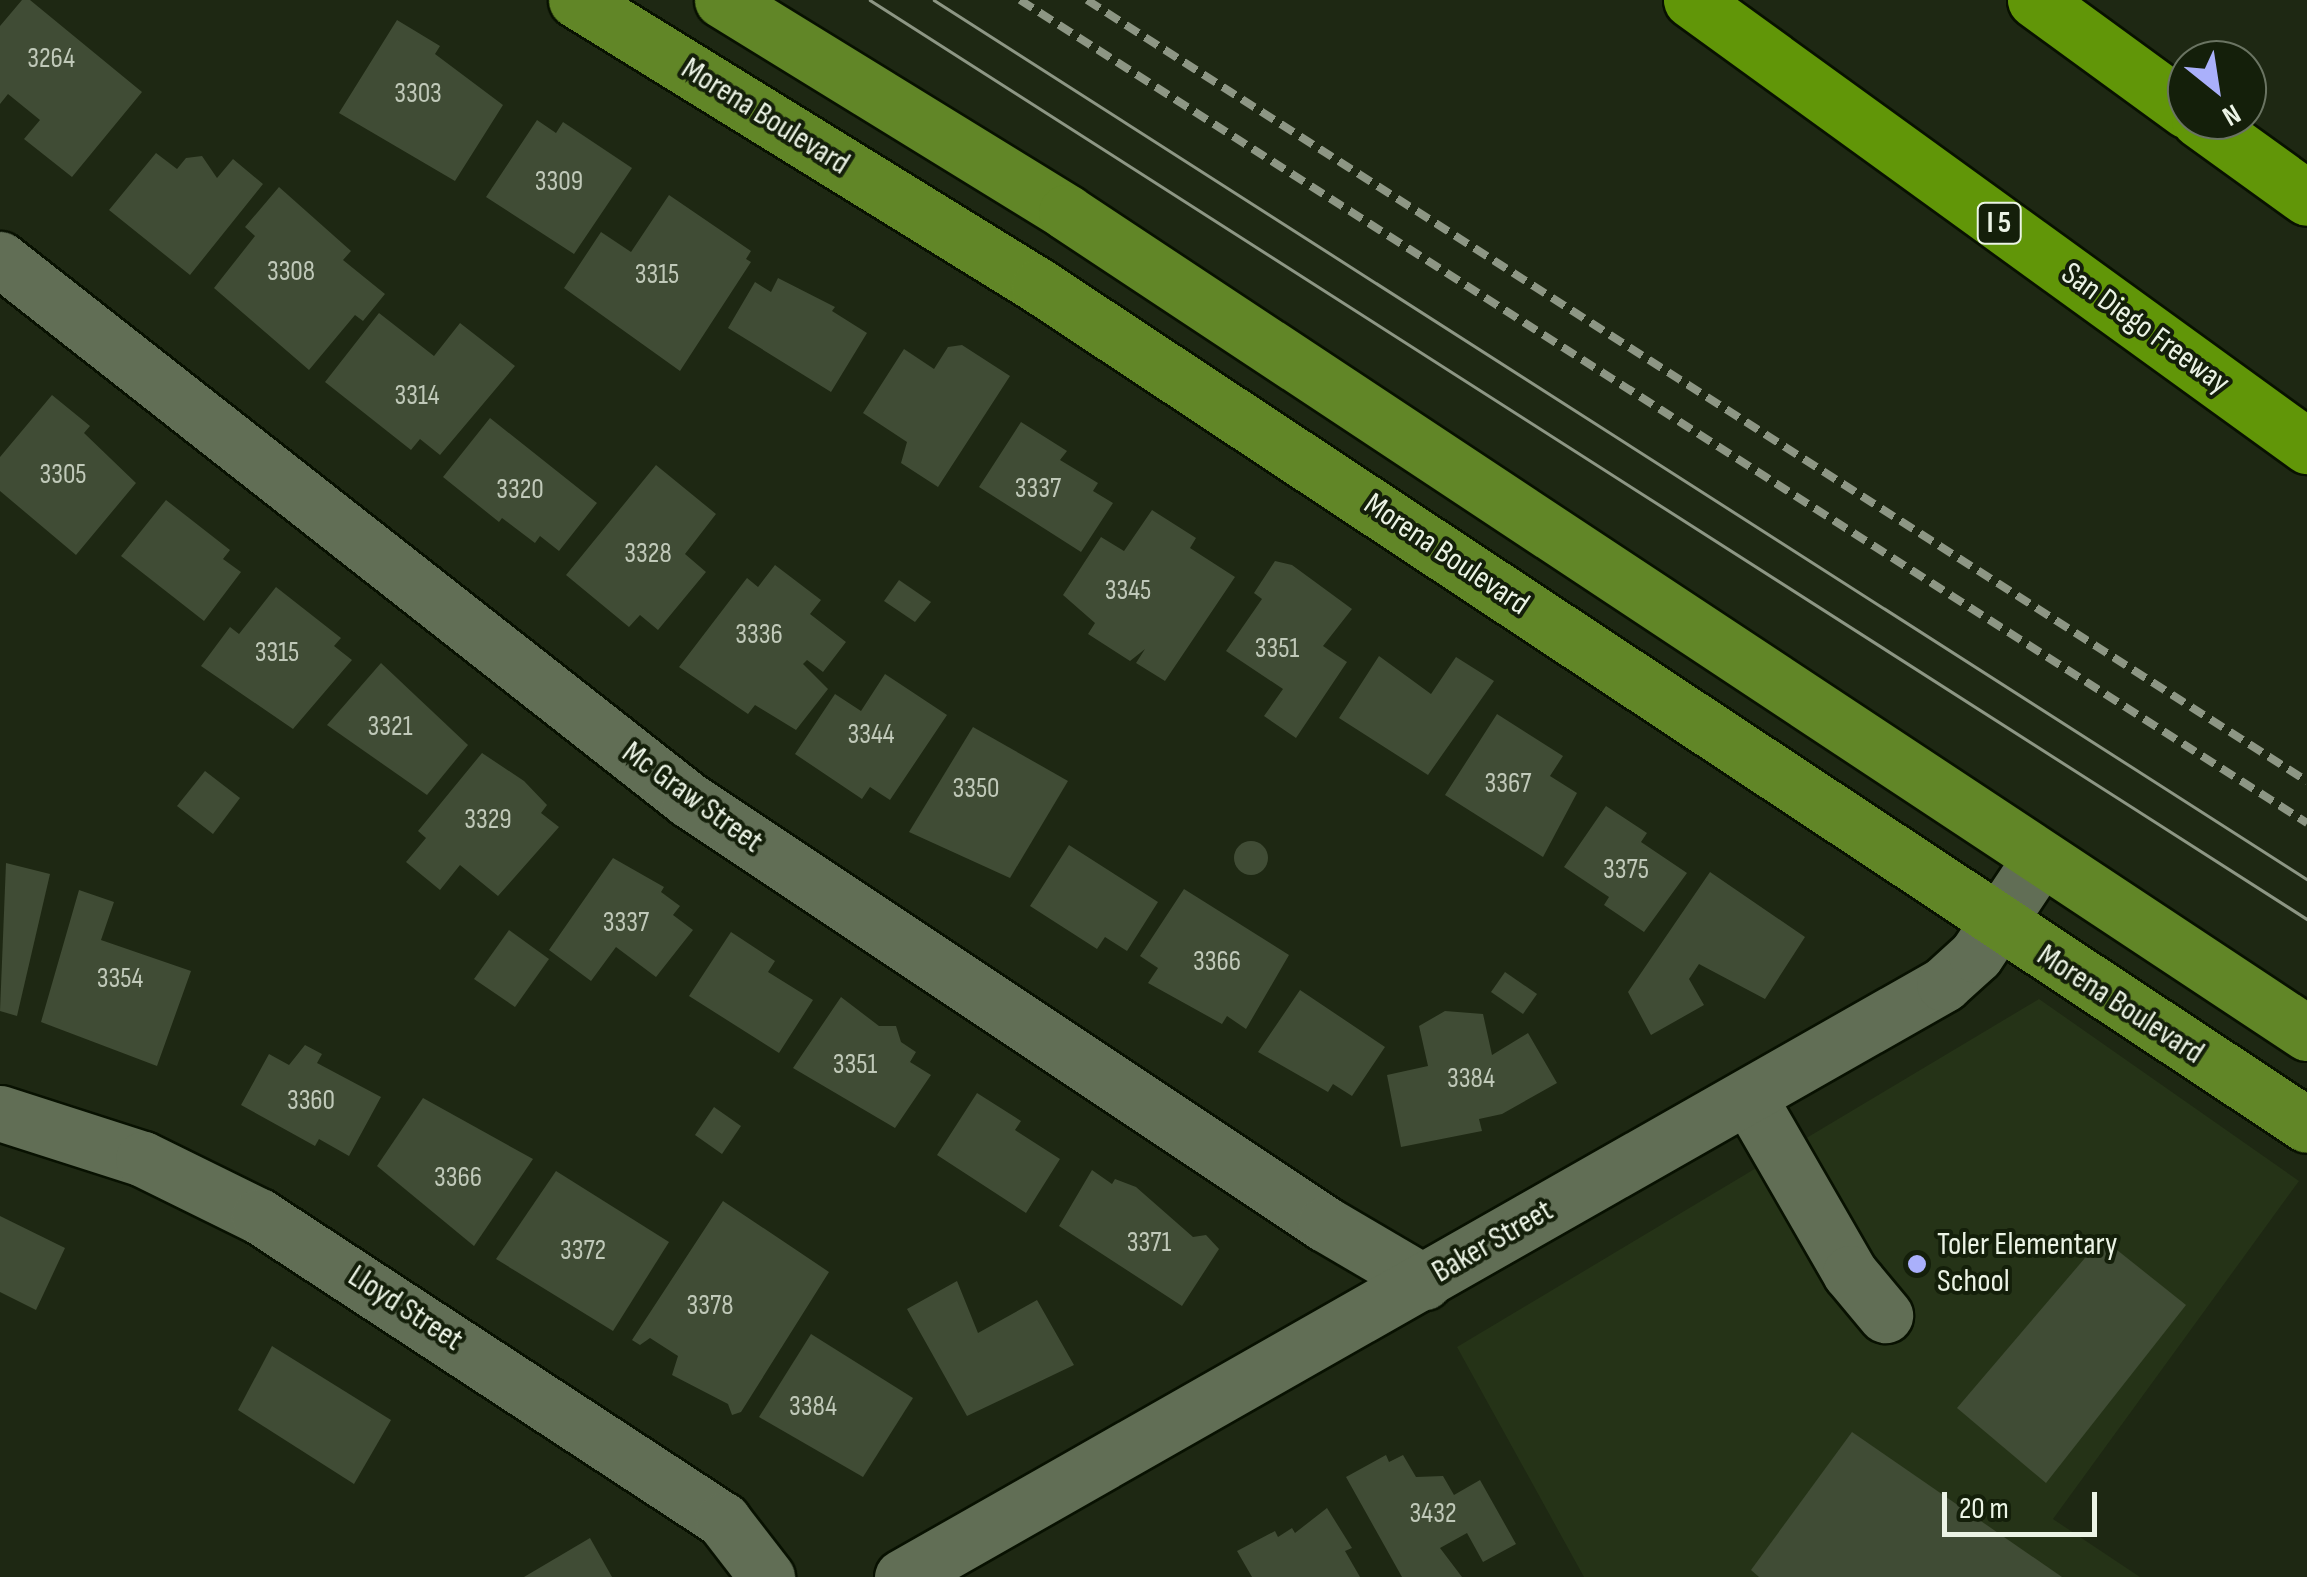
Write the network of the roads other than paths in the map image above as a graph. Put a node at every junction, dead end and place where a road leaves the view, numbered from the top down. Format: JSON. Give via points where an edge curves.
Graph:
{"nodes":[{"id":1,"x":576,"y":0,"type":"edge"},
{"id":2,"x":722,"y":0,"type":"edge"},
{"id":3,"x":1692,"y":0,"type":"edge"},
{"id":4,"x":2035,"y":0,"type":"edge"},
{"id":5,"x":2167,"y":96,"type":"edge"},
{"id":6,"x":2227,"y":140,"type":"edge"},
{"id":7,"x":2307,"y":198,"type":"edge"},
{"id":8,"x":0,"y":259,"type":"edge"},
{"id":9,"x":2307,"y":446,"type":"edge"},
{"id":10,"x":2040,"y":859,"type":"junction"},
{"id":11,"x":1997,"y":924,"type":"junction"},
{"id":12,"x":2307,"y":1033,"type":"edge"},
{"id":13,"x":1749,"y":1098,"type":"junction"},
{"id":14,"x":0,"y":1112,"type":"edge"},
{"id":15,"x":2307,"y":1125,"type":"edge"},
{"id":16,"x":1424,"y":1282,"type":"junction"},
{"id":17,"x":1885,"y":1315,"type":"dead end"},
{"id":18,"x":767,"y":1577,"type":"edge"},
{"id":19,"x":902,"y":1577,"type":"edge"}],
"edges":[{"from":1,"to":11,"type":"main road","name":"Morena Boulevard","via":[[1039,286]]},
{"from":2,"to":10,"type":"main road","via":[[1066,212]]},
{"from":3,"to":9,"type":"highway","name":"San Diego Freeway","number":"I 5"},
{"from":4,"to":5,"type":"highway"},
{"from":6,"to":7,"type":"highway"},
{"from":8,"to":16,"type":"street","name":"Mc Graw Street","via":[[690,800],[1325,1224]]},
{"from":10,"to":11,"type":"street","name":"Baker Street"},
{"from":10,"to":12,"type":"main road"},
{"from":11,"to":13,"type":"street","name":"Baker Street","via":[[1944,984]]},
{"from":11,"to":15,"type":"main road","name":"Morena Boulevard"},
{"from":13,"to":16,"type":"street","name":"Baker Street"},
{"from":13,"to":17,"type":"street","via":[[1850,1274]]},
{"from":14,"to":18,"type":"street","name":"Lloyd Street","via":[[144,1159],[259,1216],[722,1520]]},
{"from":16,"to":19,"type":"street","name":"Baker Street"}]}
